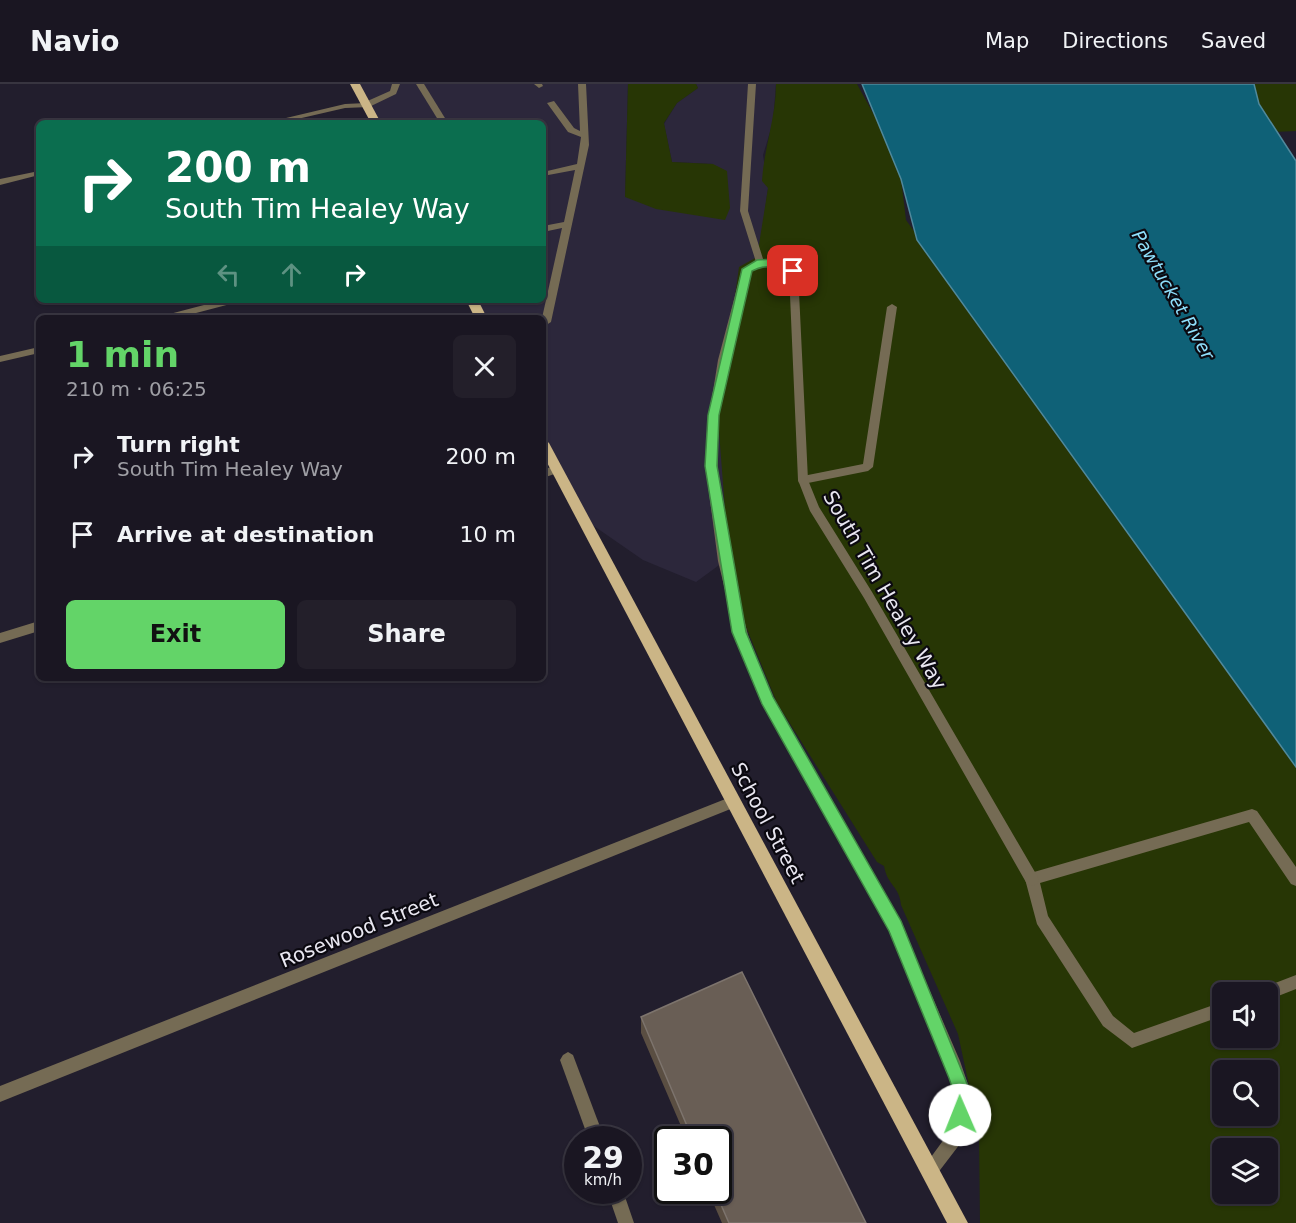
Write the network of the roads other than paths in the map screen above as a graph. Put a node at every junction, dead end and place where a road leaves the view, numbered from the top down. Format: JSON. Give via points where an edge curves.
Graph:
{"nodes":[{"id":1,"x":355,"y":84,"type":"edge"},
{"id":2,"x":396,"y":84,"type":"edge"},
{"id":3,"x":420,"y":84,"type":"edge"},
{"id":4,"x":582,"y":84,"type":"edge"},
{"id":5,"x":752,"y":84,"type":"edge"},
{"id":6,"x":551,"y":103,"type":"dead end"},
{"id":7,"x":366,"y":105,"type":"junction"},
{"id":8,"x":282,"y":120,"type":"edge"},
{"id":9,"x":374,"y":120,"type":"edge"},
{"id":10,"x":442,"y":120,"type":"edge"},
{"id":11,"x":584,"y":136,"type":"junction"},
{"id":12,"x":581,"y":166,"type":"junction"},
{"id":13,"x":546,"y":173,"type":"edge"},
{"id":14,"x":36,"y":174,"type":"edge"},
{"id":15,"x":0,"y":182,"type":"edge"},
{"id":16,"x":569,"y":224,"type":"junction"},
{"id":17,"x":546,"y":228,"type":"edge"},
{"id":18,"x":760,"y":262,"type":"junction"},
{"id":19,"x":546,"y":298,"type":"edge"},
{"id":20,"x":224,"y":303,"type":"edge"},
{"id":21,"x":550,"y":308,"type":"junction"},
{"id":22,"x":892,"y":308,"type":"dead end"},
{"id":23,"x":177,"y":315,"type":"edge"},
{"id":24,"x":546,"y":322,"type":"edge"},
{"id":25,"x":36,"y":351,"type":"edge"},
{"id":26,"x":0,"y":359,"type":"edge"},
{"id":27,"x":546,"y":455,"type":"edge"},
{"id":28,"x":550,"y":471,"type":"edge"},
{"id":29,"x":803,"y":480,"type":"junction"},
{"id":30,"x":36,"y":628,"type":"edge"},
{"id":31,"x":0,"y":638,"type":"edge"},
{"id":32,"x":733,"y":802,"type":"junction"},
{"id":33,"x":1032,"y":879,"type":"junction"},
{"id":34,"x":1296,"y":879,"type":"edge"},
{"id":35,"x":1296,"y":982,"type":"edge"},
{"id":36,"x":1278,"y":989,"type":"edge"},
{"id":37,"x":1212,"y":1013,"type":"edge"},
{"id":38,"x":568,"y":1059,"type":"dead end"},
{"id":39,"x":0,"y":1094,"type":"edge"},
{"id":40,"x":592,"y":1126,"type":"edge"},
{"id":41,"x":931,"y":1168,"type":"junction"},
{"id":42,"x":619,"y":1204,"type":"edge"},
{"id":43,"x":626,"y":1223,"type":"edge"},
{"id":44,"x":958,"y":1223,"type":"edge"}],
"edges":[{"from":1,"to":7,"type":"main road"},
{"from":2,"to":7,"type":"street","via":[[393,92]]},
{"from":3,"to":10,"type":"street"},
{"from":4,"to":11,"type":"street"},
{"from":5,"to":18,"type":"street","via":[[744,211]]},
{"from":6,"to":11,"type":"street","via":[[571,130]]},
{"from":7,"to":8,"type":"street"},
{"from":7,"to":9,"type":"main road"},
{"from":11,"to":12,"type":"street"},
{"from":12,"to":13,"type":"street"},
{"from":12,"to":16,"type":"street"},
{"from":14,"to":15,"type":"street"},
{"from":16,"to":17,"type":"street"},
{"from":16,"to":21,"type":"street"},
{"from":18,"to":29,"type":"street","name":"South Tim Healey Way","via":[[774,262],[793,271]]},
{"from":18,"to":41,"type":"street","via":[[747,269],[714,415],[711,466],[723,552],[739,632],[766,700],[896,927],[964,1096],[957,1134]]},
{"from":19,"to":21,"type":"street"},
{"from":20,"to":23,"type":"street"},
{"from":21,"to":24,"type":"street"},
{"from":22,"to":29,"type":"street","via":[[867,467]]},
{"from":25,"to":26,"type":"street"},
{"from":27,"to":28,"type":"main road","name":"School Street"},
{"from":28,"to":32,"type":"main road","name":"School Street"},
{"from":29,"to":33,"type":"street","name":"South Tim Healey Way","via":[[814,508]]},
{"from":30,"to":31,"type":"street"},
{"from":32,"to":39,"type":"street","name":"Rosewood Street"},
{"from":32,"to":41,"type":"main road","name":"School Street"},
{"from":33,"to":34,"type":"street","via":[[1252,815]]},
{"from":33,"to":37,"type":"street","name":"South Tim Healey Way","via":[[1042,920],[1108,1021],[1132,1041]]},
{"from":35,"to":36,"type":"street"},
{"from":38,"to":40,"type":"street"},
{"from":41,"to":44,"type":"main road","name":"School Street"},
{"from":42,"to":43,"type":"street"}]}
